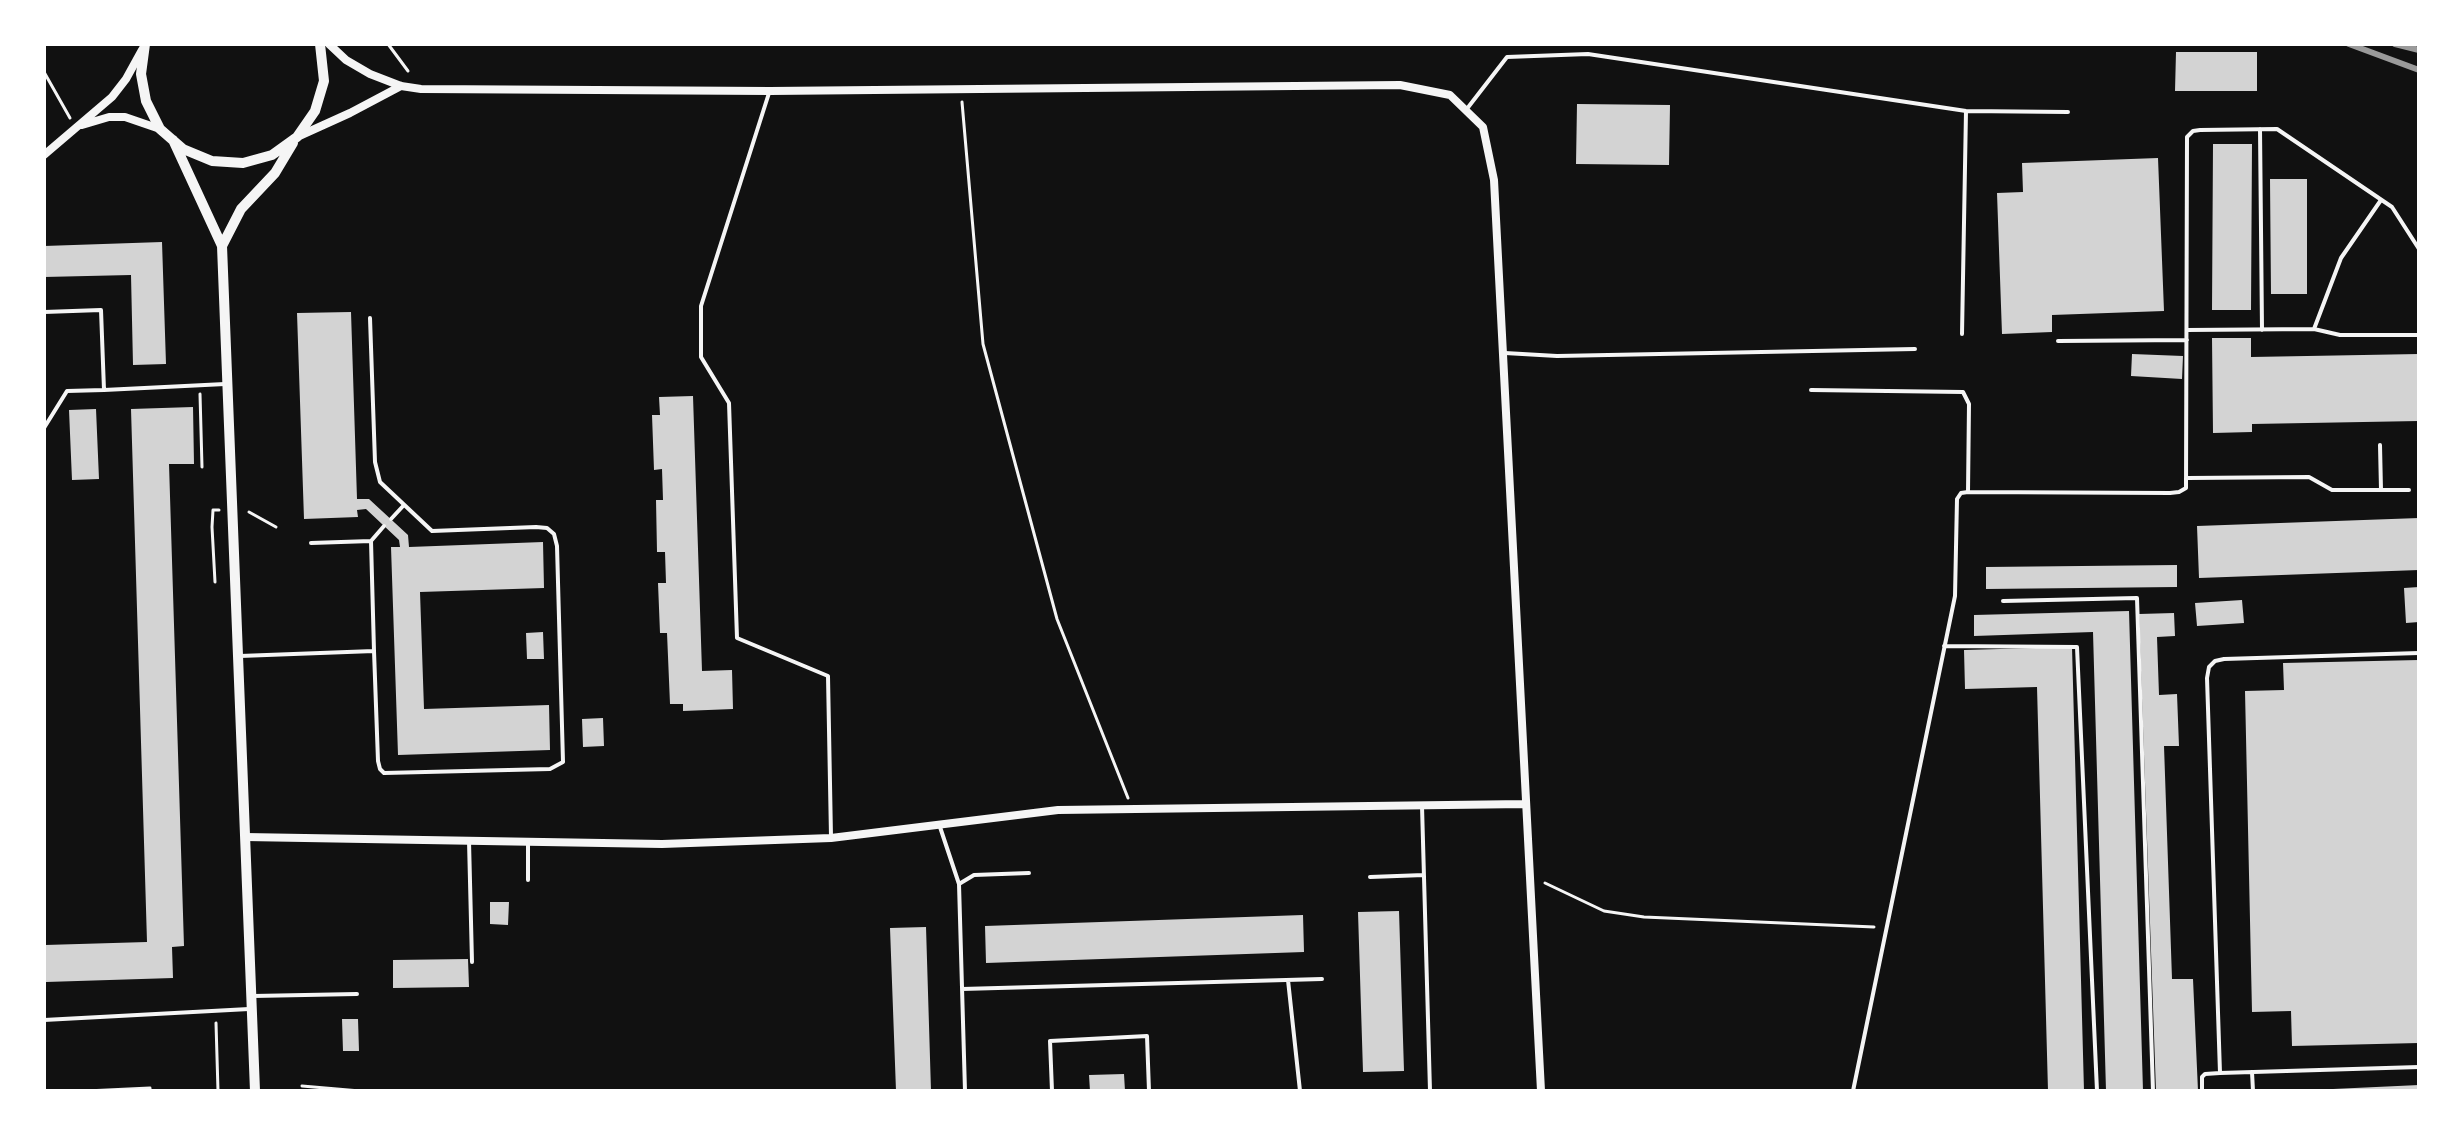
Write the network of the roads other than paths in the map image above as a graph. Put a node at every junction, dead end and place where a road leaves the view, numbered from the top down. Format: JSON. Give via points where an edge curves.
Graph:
{"nodes":[{"id":1,"x":320,"y":44,"type":"edge"},
{"id":2,"x":329,"y":44,"type":"edge"},
{"id":3,"x":145,"y":45,"type":"edge"},
{"id":4,"x":401,"y":86,"type":"junction"},
{"id":5,"x":770,"y":91,"type":"junction"},
{"id":6,"x":1466,"y":110,"type":"junction"},
{"id":7,"x":1966,"y":111,"type":"junction"},
{"id":8,"x":2068,"y":112,"type":"dead end"},
{"id":9,"x":77,"y":127,"type":"junction"},
{"id":10,"x":160,"y":129,"type":"junction"},
{"id":11,"x":2260,"y":129,"type":"junction"},
{"id":12,"x":297,"y":137,"type":"junction"},
{"id":13,"x":173,"y":140,"type":"junction"},
{"id":14,"x":44,"y":155,"type":"edge"},
{"id":15,"x":2381,"y":200,"type":"junction"},
{"id":16,"x":222,"y":246,"type":"junction"},
{"id":17,"x":2419,"y":249,"type":"edge"},
{"id":18,"x":44,"y":312,"type":"edge"},
{"id":19,"x":370,"y":318,"type":"dead end"},
{"id":20,"x":2314,"y":329,"type":"junction"},
{"id":21,"x":2187,"y":330,"type":"junction"},
{"id":22,"x":2262,"y":330,"type":"junction"},
{"id":23,"x":1962,"y":334,"type":"dead end"},
{"id":24,"x":2419,"y":335,"type":"edge"},
{"id":25,"x":2187,"y":340,"type":"junction"},
{"id":26,"x":2058,"y":341,"type":"dead end"},
{"id":27,"x":1915,"y":349,"type":"dead end"},
{"id":28,"x":1502,"y":353,"type":"junction"},
{"id":29,"x":227,"y":384,"type":"junction"},
{"id":30,"x":104,"y":390,"type":"junction"},
{"id":31,"x":1811,"y":390,"type":"dead end"},
{"id":32,"x":44,"y":428,"type":"edge"},
{"id":33,"x":2380,"y":445,"type":"dead end"},
{"id":34,"x":2188,"y":478,"type":"junction"},
{"id":35,"x":2381,"y":490,"type":"junction"},
{"id":36,"x":2409,"y":490,"type":"dead end"},
{"id":37,"x":1968,"y":492,"type":"junction"},
{"id":38,"x":404,"y":505,"type":"junction"},
{"id":39,"x":391,"y":519,"type":"dead end"},
{"id":40,"x":384,"y":526,"type":"dead end"},
{"id":41,"x":371,"y":541,"type":"junction"},
{"id":42,"x":311,"y":543,"type":"dead end"},
{"id":43,"x":2003,"y":601,"type":"dead end"},
{"id":44,"x":1944,"y":646,"type":"junction"},
{"id":45,"x":374,"y":651,"type":"junction"},
{"id":46,"x":2419,"y":653,"type":"edge"},
{"id":47,"x":238,"y":656,"type":"junction"},
{"id":48,"x":1525,"y":804,"type":"junction"},
{"id":49,"x":1422,"y":805,"type":"junction"},
{"id":50,"x":939,"y":824,"type":"junction"},
{"id":51,"x":245,"y":837,"type":"junction"},
{"id":52,"x":831,"y":838,"type":"junction"},
{"id":53,"x":469,"y":841,"type":"junction"},
{"id":54,"x":528,"y":842,"type":"junction"},
{"id":55,"x":1029,"y":873,"type":"dead end"},
{"id":56,"x":1424,"y":875,"type":"junction"},
{"id":57,"x":1370,"y":877,"type":"dead end"},
{"id":58,"x":528,"y":880,"type":"dead end"},
{"id":59,"x":959,"y":884,"type":"junction"},
{"id":60,"x":472,"y":962,"type":"dead end"},
{"id":61,"x":1322,"y":979,"type":"dead end"},
{"id":62,"x":1288,"y":980,"type":"junction"},
{"id":63,"x":962,"y":989,"type":"junction"},
{"id":64,"x":357,"y":994,"type":"dead end"},
{"id":65,"x":251,"y":996,"type":"junction"},
{"id":66,"x":251,"y":1009,"type":"junction"},
{"id":67,"x":44,"y":1020,"type":"edge"},
{"id":68,"x":2419,"y":1067,"type":"edge"},
{"id":69,"x":2252,"y":1072,"type":"junction"},
{"id":70,"x":2220,"y":1073,"type":"junction"},
{"id":71,"x":255,"y":1091,"type":"edge"},
{"id":72,"x":965,"y":1091,"type":"edge"},
{"id":73,"x":1052,"y":1091,"type":"edge"},
{"id":74,"x":1149,"y":1091,"type":"edge"},
{"id":75,"x":1300,"y":1091,"type":"edge"},
{"id":76,"x":1430,"y":1091,"type":"edge"},
{"id":77,"x":1541,"y":1091,"type":"edge"},
{"id":78,"x":1853,"y":1091,"type":"edge"},
{"id":79,"x":2097,"y":1091,"type":"edge"},
{"id":80,"x":2153,"y":1091,"type":"edge"},
{"id":81,"x":2202,"y":1091,"type":"edge"},
{"id":82,"x":2253,"y":1091,"type":"edge"}],
"edges":[{"from":1,"to":12,"type":"street","via":[[324,81],[315,111]]},
{"from":2,"to":4,"type":"street","via":[[370,74]]},
{"from":3,"to":9,"type":"street","via":[[112,97]]},
{"from":3,"to":10,"type":"street","via":[[141,74],[146,101]]},
{"from":4,"to":5,"type":"street"},
{"from":4,"to":12,"type":"street"},
{"from":5,"to":6,"type":"street","via":[[1400,85],[1450,95]]},
{"from":5,"to":52,"type":"lane","via":[[701,306],[701,357],[729,403],[737,638],[828,676]]},
{"from":6,"to":7,"type":"lane","via":[[1507,57],[1588,54]]},
{"from":6,"to":28,"type":"street","via":[[1483,127],[1494,180]]},
{"from":7,"to":8,"type":"lane"},
{"from":7,"to":23,"type":"lane"},
{"from":9,"to":10,"type":"street","via":[[125,117]]},
{"from":9,"to":14,"type":"street"},
{"from":10,"to":13,"type":"street"},
{"from":11,"to":15,"type":"lane","via":[[2277,129]]},
{"from":11,"to":21,"type":"lane","via":[[2200,130],[2187,137]]},
{"from":11,"to":22,"type":"lane"},
{"from":12,"to":13,"type":"street","via":[[272,155],[243,163],[212,161]]},
{"from":12,"to":16,"type":"street","via":[[275,173],[241,209]]},
{"from":13,"to":16,"type":"street"},
{"from":15,"to":17,"type":"lane","via":[[2392,207]]},
{"from":15,"to":20,"type":"lane","via":[[2341,258]]},
{"from":16,"to":29,"type":"street"},
{"from":18,"to":30,"type":"lane","via":[[101,310]]},
{"from":19,"to":38,"type":"lane","via":[[377,474]]},
{"from":20,"to":22,"type":"lane"},
{"from":20,"to":24,"type":"lane","via":[[2340,335]]},
{"from":21,"to":22,"type":"lane"},
{"from":21,"to":25,"type":"lane"},
{"from":25,"to":26,"type":"lane"},
{"from":25,"to":34,"type":"lane"},
{"from":27,"to":28,"type":"lane"},
{"from":28,"to":48,"type":"street"},
{"from":29,"to":30,"type":"lane"},
{"from":29,"to":47,"type":"street"},
{"from":30,"to":32,"type":"lane","via":[[67,391]]},
{"from":31,"to":37,"type":"lane","via":[[1963,392],[1969,404]]},
{"from":33,"to":35,"type":"lane"},
{"from":34,"to":35,"type":"lane","via":[[2309,477],[2332,490]]},
{"from":34,"to":37,"type":"lane","via":[[2186,488],[2170,493]]},
{"from":35,"to":36,"type":"lane"},
{"from":37,"to":44,"type":"lane","via":[[1961,493],[1955,508],[1955,596]]},
{"from":38,"to":39,"type":"lane"},
{"from":38,"to":45,"type":"lane","via":[[432,531],[536,527],[554,534],[563,762],[550,769],[384,773],[378,761]]},
{"from":40,"to":41,"type":"lane"},
{"from":41,"to":42,"type":"lane"},
{"from":41,"to":45,"type":"lane"},
{"from":43,"to":80,"type":"lane","via":[[2137,598]]},
{"from":44,"to":78,"type":"lane"},
{"from":44,"to":79,"type":"lane","via":[[2077,647]]},
{"from":45,"to":47,"type":"lane"},
{"from":46,"to":70,"type":"lane","via":[[2224,659],[2209,667]]},
{"from":47,"to":51,"type":"street"},
{"from":48,"to":49,"type":"street"},
{"from":48,"to":77,"type":"street"},
{"from":49,"to":50,"type":"street","via":[[1058,810]]},
{"from":49,"to":56,"type":"lane"},
{"from":50,"to":52,"type":"street"},
{"from":50,"to":59,"type":"lane"},
{"from":51,"to":53,"type":"street"},
{"from":51,"to":65,"type":"street"},
{"from":52,"to":54,"type":"street"},
{"from":53,"to":54,"type":"street"},
{"from":53,"to":60,"type":"lane"},
{"from":54,"to":58,"type":"lane"},
{"from":55,"to":59,"type":"lane","via":[[974,875]]},
{"from":56,"to":57,"type":"lane"},
{"from":56,"to":76,"type":"lane"},
{"from":59,"to":63,"type":"lane"},
{"from":61,"to":62,"type":"lane"},
{"from":62,"to":63,"type":"lane"},
{"from":62,"to":75,"type":"lane"},
{"from":63,"to":72,"type":"lane"},
{"from":64,"to":65,"type":"lane"},
{"from":65,"to":66,"type":"street"},
{"from":66,"to":67,"type":"lane"},
{"from":66,"to":71,"type":"street"},
{"from":68,"to":69,"type":"lane"},
{"from":69,"to":70,"type":"lane"},
{"from":69,"to":82,"type":"lane"},
{"from":70,"to":81,"type":"lane","via":[[2205,1074]]},
{"from":73,"to":74,"type":"lane","via":[[1050,1041],[1147,1036]]}]}
